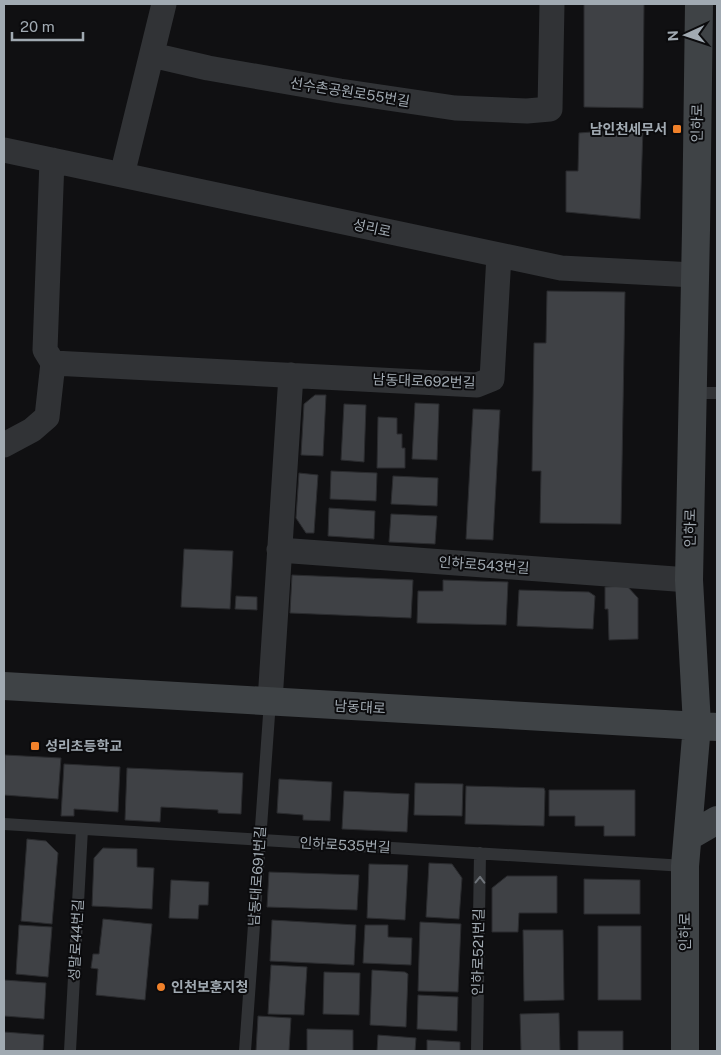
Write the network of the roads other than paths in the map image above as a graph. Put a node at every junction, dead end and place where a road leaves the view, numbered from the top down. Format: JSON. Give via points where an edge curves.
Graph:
{"nodes":[{"id":1,"x":164,"y":4,"type":"edge"},
{"id":2,"x":552,"y":4,"type":"edge"},
{"id":3,"x":698,"y":4,"type":"edge"},
{"id":4,"x":152,"y":55,"type":"junction"},
{"id":5,"x":4,"y":150,"type":"edge"},
{"id":6,"x":52,"y":160,"type":"junction"},
{"id":7,"x":122,"y":175,"type":"junction"},
{"id":8,"x":499,"y":255,"type":"junction"},
{"id":9,"x":694,"y":275,"type":"junction"},
{"id":10,"x":53,"y":363,"type":"junction"},
{"id":11,"x":291,"y":375,"type":"junction"},
{"id":12,"x":705,"y":393,"type":"edge"},
{"id":13,"x":4,"y":446,"type":"edge"},
{"id":14,"x":279,"y":550,"type":"junction"},
{"id":15,"x":689,"y":580,"type":"junction"},
{"id":16,"x":4,"y":686,"type":"edge"},
{"id":17,"x":270,"y":701,"type":"junction"},
{"id":18,"x":707,"y":726,"type":"edge"},
{"id":19,"x":717,"y":820,"type":"edge"},
{"id":20,"x":4,"y":824,"type":"edge"},
{"id":21,"x":82,"y":829,"type":"junction"},
{"id":22,"x":688,"y":837,"type":"junction"},
{"id":23,"x":260,"y":840,"type":"junction"},
{"id":24,"x":480,"y":853,"type":"junction"},
{"id":25,"x":685,"y":866,"type":"junction"},
{"id":26,"x":70,"y":1051,"type":"edge"},
{"id":27,"x":246,"y":1051,"type":"edge"},
{"id":28,"x":476,"y":1051,"type":"edge"},
{"id":29,"x":685,"y":1051,"type":"edge"}],
"edges":[{"from":1,"to":4,"type":"street"},
{"from":2,"to":4,"type":"street","name":"선수촌공원로55번길","via":[[550,108],[527,111],[455,108],[340,91]]},
{"from":3,"to":9,"type":"main road","name":"인하로"},
{"from":4,"to":7,"type":"street"},
{"from":5,"to":6,"type":"street","name":"성리로"},
{"from":6,"to":7,"type":"street","name":"성리로"},
{"from":6,"to":10,"type":"street","via":[[45,350]]},
{"from":7,"to":8,"type":"street","name":"성리로"},
{"from":8,"to":9,"type":"street","name":"성리로","via":[[561,268]]},
{"from":8,"to":11,"type":"street","name":"남동대로692번길","via":[[492,379],[477,385]]},
{"from":9,"to":12,"type":"main road","name":"인하로"},
{"from":10,"to":11,"type":"street","name":"남동대로692번길"},
{"from":10,"to":13,"type":"street","via":[[47,417]]},
{"from":11,"to":14,"type":"street"},
{"from":12,"to":15,"type":"main road","name":"인하로"},
{"from":14,"to":15,"type":"street","name":"인하로543번길"},
{"from":14,"to":17,"type":"street"},
{"from":15,"to":18,"type":"main road","name":"인하로"},
{"from":16,"to":17,"type":"main road","name":"남동대로"},
{"from":17,"to":18,"type":"main road","name":"남동대로"},
{"from":17,"to":23,"type":"lane","name":"남동대로691번길"},
{"from":18,"to":22,"type":"main road","name":"인하로"},
{"from":19,"to":22,"type":"main road"},
{"from":20,"to":21,"type":"lane","name":"인하로535번길"},
{"from":21,"to":23,"type":"lane","name":"인하로535번길"},
{"from":21,"to":26,"type":"lane","name":"성말로44번길"},
{"from":22,"to":25,"type":"main road","name":"인하로"},
{"from":23,"to":24,"type":"lane","name":"인하로535번길"},
{"from":23,"to":27,"type":"lane","name":"남동대로691번길"},
{"from":24,"to":25,"type":"lane","name":"인하로535번길"},
{"from":28,"to":24,"type":"lane","name":"인하로521번길","one_way":true},
{"from":25,"to":29,"type":"main road","name":"인하로"}]}
